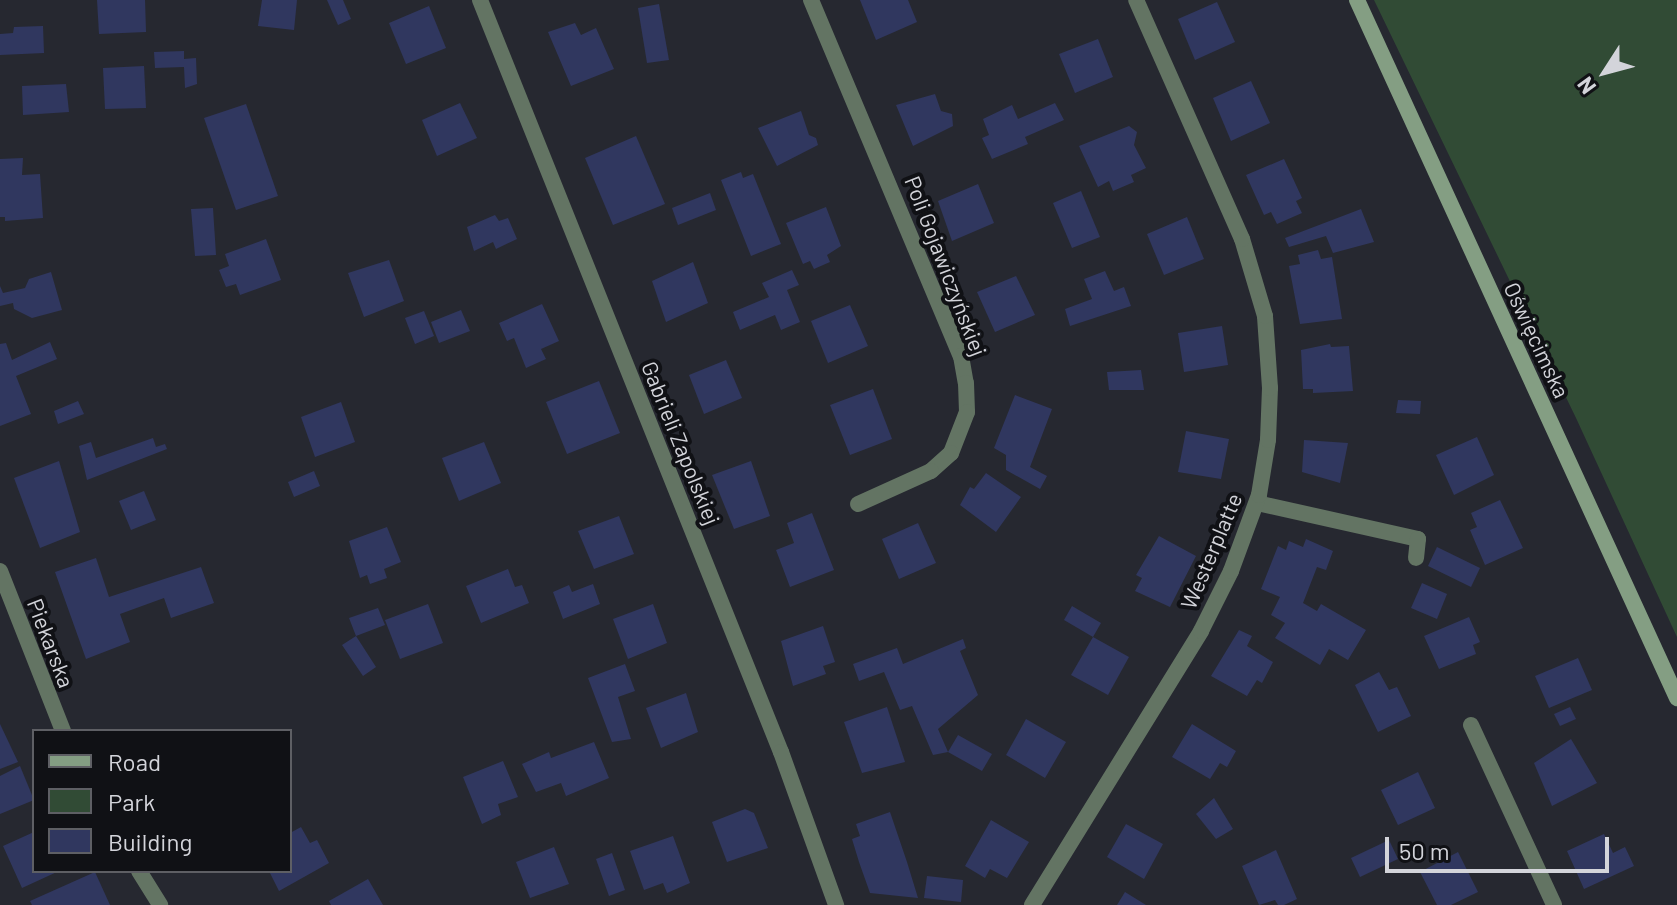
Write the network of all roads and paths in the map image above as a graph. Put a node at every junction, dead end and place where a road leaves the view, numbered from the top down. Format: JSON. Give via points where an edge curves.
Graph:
{"nodes":[{"id":1,"x":480,"y":0,"type":"edge"},
{"id":2,"x":811,"y":0,"type":"edge"},
{"id":3,"x":1136,"y":0,"type":"edge"},
{"id":4,"x":1357,"y":0,"type":"edge"},
{"id":5,"x":1257,"y":503,"type":"junction"},
{"id":6,"x":858,"y":504,"type":"dead end"},
{"id":7,"x":1416,"y":558,"type":"dead end"},
{"id":8,"x":0,"y":571,"type":"edge"},
{"id":9,"x":1677,"y":698,"type":"edge"},
{"id":10,"x":1471,"y":725,"type":"dead end"},
{"id":11,"x":62,"y":729,"type":"edge"},
{"id":12,"x":140,"y":873,"type":"edge"},
{"id":13,"x":160,"y":905,"type":"edge"},
{"id":14,"x":836,"y":905,"type":"edge"},
{"id":15,"x":1032,"y":905,"type":"edge"},
{"id":16,"x":1554,"y":905,"type":"edge"}],
"edges":[{"from":1,"to":14,"type":"street","name":"Gabrieli Zapolskiej","via":[[775,737]]},
{"from":2,"to":6,"type":"street","name":"Poli Gojawiczyńskiej","via":[[961,356],[966,383],[967,412],[951,453],[931,471]]},
{"from":3,"to":5,"type":"street","name":"Westerplatte","via":[[1242,239],[1265,316],[1268,440]]},
{"from":4,"to":9,"type":"street","name":"Oświęcimska"},
{"from":5,"to":7,"type":"street","via":[[1418,539]]},
{"from":5,"to":15,"type":"street","name":"Westerplatte","via":[[1201,631]]},
{"from":8,"to":11,"type":"street","name":"Piekarska"},
{"from":10,"to":16,"type":"street"},
{"from":12,"to":13,"type":"street"}]}
